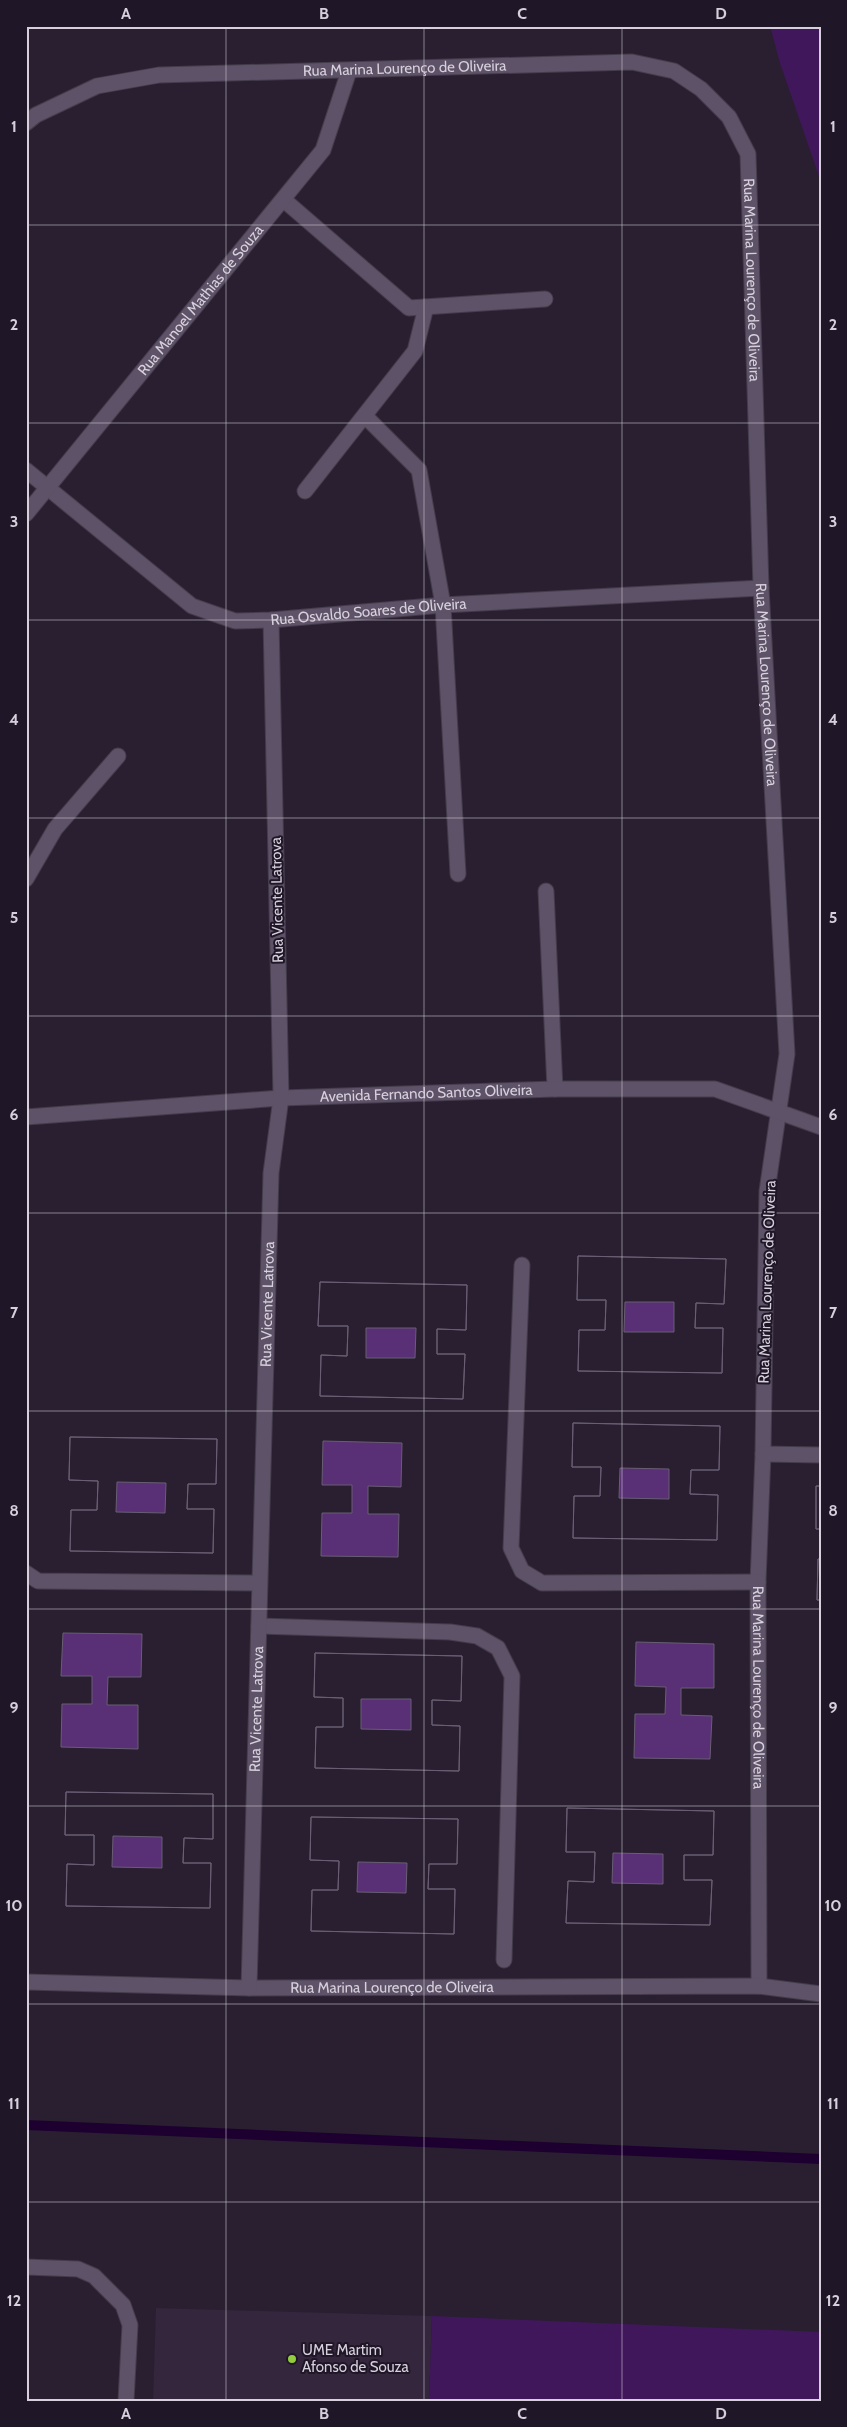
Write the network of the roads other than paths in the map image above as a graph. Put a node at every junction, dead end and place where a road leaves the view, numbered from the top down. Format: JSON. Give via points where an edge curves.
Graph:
{"nodes":[{"id":1,"x":349,"y":71,"type":"junction"},
{"id":2,"x":26,"y":123,"type":"edge"},
{"id":3,"x":284,"y":200,"type":"junction"},
{"id":4,"x":545,"y":299,"type":"dead end"},
{"id":5,"x":426,"y":307,"type":"junction"},
{"id":6,"x":365,"y":416,"type":"junction"},
{"id":7,"x":26,"y":470,"type":"edge"},
{"id":8,"x":48,"y":488,"type":"junction"},
{"id":9,"x":305,"y":491,"type":"dead end"},
{"id":10,"x":26,"y":514,"type":"edge"},
{"id":11,"x":761,"y":588,"type":"junction"},
{"id":12,"x":443,"y":605,"type":"junction"},
{"id":13,"x":271,"y":620,"type":"junction"},
{"id":14,"x":118,"y":756,"type":"dead end"},
{"id":15,"x":458,"y":874,"type":"dead end"},
{"id":16,"x":26,"y":879,"type":"edge"},
{"id":17,"x":546,"y":891,"type":"dead end"},
{"id":18,"x":555,"y":1089,"type":"junction"},
{"id":19,"x":281,"y":1098,"type":"junction"},
{"id":20,"x":779,"y":1112,"type":"junction"},
{"id":21,"x":26,"y":1117,"type":"edge"},
{"id":22,"x":821,"y":1127,"type":"edge"},
{"id":23,"x":522,"y":1265,"type":"dead end"},
{"id":24,"x":763,"y":1454,"type":"junction"},
{"id":25,"x":821,"y":1455,"type":"edge"},
{"id":26,"x":26,"y":1573,"type":"edge"},
{"id":27,"x":259,"y":1582,"type":"junction"},
{"id":28,"x":758,"y":1582,"type":"junction"},
{"id":29,"x":259,"y":1626,"type":"junction"},
{"id":30,"x":504,"y":1960,"type":"dead end"},
{"id":31,"x":26,"y":1982,"type":"edge"},
{"id":32,"x":759,"y":1986,"type":"junction"},
{"id":33,"x":249,"y":1988,"type":"junction"},
{"id":34,"x":821,"y":1994,"type":"edge"},
{"id":35,"x":26,"y":2267,"type":"edge"},
{"id":36,"x":126,"y":2401,"type":"edge"}],
"edges":[{"from":1,"to":2,"type":"street","name":"Rua Marina Lourenço de Oliveira","via":[[158,75],[97,86]]},
{"from":1,"to":3,"type":"street","name":"Rua Manoel Mathias de Souza","via":[[323,150]]},
{"from":1,"to":11,"type":"street","name":"Rua Marina Lourenço de Oliveira","via":[[632,62],[674,71],[701,89],[729,116],[748,154]]},
{"from":3,"to":5,"type":"street","via":[[409,308]]},
{"from":3,"to":8,"type":"street","name":"Rua Manoel Mathias de Souza"},
{"from":4,"to":5,"type":"street"},
{"from":5,"to":6,"type":"street","via":[[415,351]]},
{"from":6,"to":9,"type":"street"},
{"from":6,"to":12,"type":"street","via":[[419,470]]},
{"from":7,"to":8,"type":"street","name":"Rua Osvaldo Soares de Oliveira"},
{"from":8,"to":10,"type":"street","name":"Rua Manoel Mathias de Souza"},
{"from":8,"to":13,"type":"street","name":"Rua Osvaldo Soares de Oliveira","via":[[192,606],[235,621]]},
{"from":11,"to":12,"type":"street","name":"Rua Osvaldo Soares de Oliveira"},
{"from":11,"to":20,"type":"street","name":"Rua Marina Lourenço de Oliveira","via":[[788,1054]]},
{"from":12,"to":13,"type":"street","name":"Rua Osvaldo Soares de Oliveira"},
{"from":12,"to":15,"type":"street"},
{"from":13,"to":19,"type":"street","name":"Rua Vicente Latrova"},
{"from":14,"to":16,"type":"street","via":[[55,829]]},
{"from":17,"to":18,"type":"street"},
{"from":18,"to":19,"type":"street","name":"Avenida Fernando Santos Oliveira"},
{"from":18,"to":20,"type":"street","name":"Avenida Fernando Santos Oliveira","via":[[715,1089]]},
{"from":19,"to":21,"type":"street","name":"Avenida Fernando Santos Oliveira"},
{"from":19,"to":27,"type":"street","name":"Rua Vicente Latrova","via":[[271,1173]]},
{"from":20,"to":22,"type":"street","name":"Avenida Fernando Santos Oliveira"},
{"from":20,"to":24,"type":"street","name":"Rua Marina Lourenço de Oliveira","via":[[767,1191]]},
{"from":23,"to":28,"type":"street","via":[[511,1548],[522,1571],[542,1583]]},
{"from":24,"to":25,"type":"street"},
{"from":24,"to":28,"type":"street","name":"Rua Marina Lourenço de Oliveira"},
{"from":26,"to":27,"type":"street","via":[[38,1581]]},
{"from":27,"to":29,"type":"street","name":"Rua Vicente Latrova"},
{"from":28,"to":32,"type":"street","name":"Rua Marina Lourenço de Oliveira"},
{"from":29,"to":30,"type":"street","via":[[450,1632],[477,1636],[498,1648],[512,1676]]},
{"from":29,"to":33,"type":"street","name":"Rua Vicente Latrova"},
{"from":31,"to":33,"type":"street","name":"Rua Marina Lourenço de Oliveira"},
{"from":32,"to":33,"type":"street","name":"Rua Marina Lourenço de Oliveira"},
{"from":32,"to":34,"type":"street","name":"Rua Marina Lourenço de Oliveira"},
{"from":35,"to":36,"type":"street","via":[[78,2269],[94,2276],[123,2305],[130,2325]]}]}
